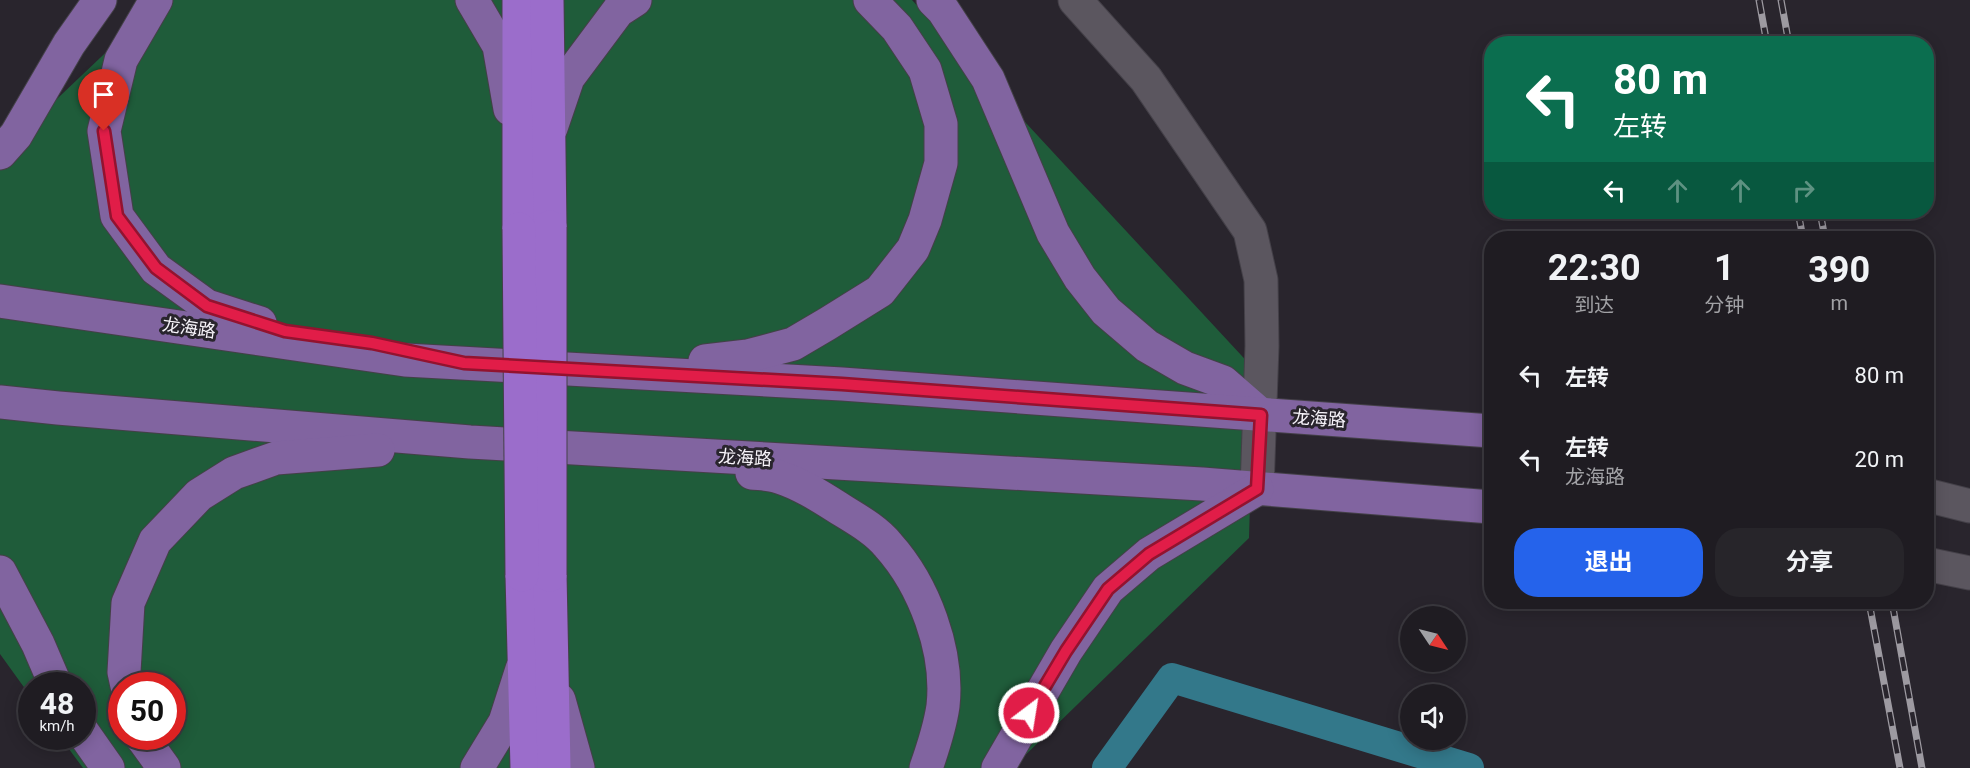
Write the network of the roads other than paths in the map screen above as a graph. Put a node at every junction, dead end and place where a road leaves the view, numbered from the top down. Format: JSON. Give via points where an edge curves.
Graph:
{"nodes":[{"id":1,"x":100,"y":0,"type":"edge"},
{"id":2,"x":156,"y":0,"type":"edge"},
{"id":3,"x":472,"y":0,"type":"edge"},
{"id":4,"x":519,"y":0,"type":"edge"},
{"id":5,"x":547,"y":0,"type":"edge"},
{"id":6,"x":636,"y":0,"type":"edge"},
{"id":7,"x":870,"y":0,"type":"edge"},
{"id":8,"x":933,"y":0,"type":"edge"},
{"id":9,"x":1075,"y":0,"type":"edge"},
{"id":10,"x":534,"y":138,"type":"junction"},
{"id":11,"x":0,"y":153,"type":"edge"},
{"id":12,"x":0,"y":301,"type":"edge"},
{"id":13,"x":464,"y":363,"type":"junction"},
{"id":14,"x":644,"y":373,"type":"junction"},
{"id":15,"x":0,"y":402,"type":"edge"},
{"id":16,"x":1261,"y":415,"type":"junction"},
{"id":17,"x":1484,"y":431,"type":"edge"},
{"id":18,"x":470,"y":442,"type":"junction"},
{"id":19,"x":642,"y":452,"type":"junction"},
{"id":20,"x":1257,"y":489,"type":"junction"},
{"id":21,"x":1934,"y":497,"type":"edge"},
{"id":22,"x":1484,"y":506,"type":"edge"},
{"id":23,"x":1970,"y":506,"type":"edge"},
{"id":24,"x":1934,"y":566,"type":"edge"},
{"id":25,"x":0,"y":572,"type":"edge"},
{"id":26,"x":1970,"y":573,"type":"edge"},
{"id":27,"x":538,"y":665,"type":"junction"},
{"id":28,"x":50,"y":672,"type":"edge"},
{"id":29,"x":124,"y":672,"type":"edge"},
{"id":30,"x":95,"y":750,"type":"edge"},
{"id":31,"x":151,"y":750,"type":"edge"},
{"id":32,"x":108,"y":768,"type":"edge"},
{"id":33,"x":164,"y":768,"type":"edge"},
{"id":34,"x":477,"y":768,"type":"edge"},
{"id":35,"x":527,"y":768,"type":"edge"},
{"id":36,"x":554,"y":768,"type":"edge"},
{"id":37,"x":578,"y":768,"type":"edge"},
{"id":38,"x":926,"y":768,"type":"edge"},
{"id":39,"x":998,"y":768,"type":"edge"}],
"edges":[{"from":1,"to":11,"type":"main road","via":[[69,44],[16,135]]},
{"from":2,"to":13,"type":"main road","via":[[121,60],[104,131],[117,216],[156,268],[207,306],[285,331],[372,343]]},
{"from":3,"to":10,"type":"main road","via":[[499,46],[508,101]]},
{"from":4,"to":10,"type":"highway"},
{"from":5,"to":10,"type":"highway"},
{"from":6,"to":10,"type":"main road","via":[[618,11],[568,78]]},
{"from":7,"to":14,"type":"main road","via":[[897,28],[925,70],[941,124],[941,163],[913,249],[880,291],[793,344],[748,356]]},
{"from":8,"to":16,"type":"main road","via":[[988,79],[1053,233],[1106,311],[1147,346],[1185,368],[1223,382]]},
{"from":9,"to":16,"type":"street","via":[[1146,79],[1250,231],[1261,280]]},
{"from":10,"to":27,"type":"highway","bridge":true},
{"from":12,"to":13,"type":"main road","name":"龙海路","via":[[405,360]]},
{"from":13,"to":14,"type":"main road","name":"龙海路"},
{"from":14,"to":16,"type":"main road","name":"龙海路"},
{"from":15,"to":18,"type":"main road","name":"龙海路"},
{"from":16,"to":17,"type":"main road","name":"龙海路"},
{"from":16,"to":20,"type":"street"},
{"from":18,"to":19,"type":"main road","name":"龙海路"},
{"from":18,"to":29,"type":"main road","via":[[276,458],[234,473],[199,495],[154,541],[128,603]]},
{"from":19,"to":20,"type":"main road","name":"龙海路"},
{"from":19,"to":38,"type":"main road","via":[[706,469],[777,476],[821,497],[887,543],[914,579],[944,669],[943,705]]},
{"from":20,"to":22,"type":"main road","name":"龙海路"},
{"from":20,"to":39,"type":"main road","via":[[1149,554],[1108,589],[1066,651]]},
{"from":21,"to":23,"type":"street"},
{"from":24,"to":26,"type":"street"},
{"from":25,"to":28,"type":"main road"},
{"from":27,"to":34,"type":"main road"},
{"from":27,"to":35,"type":"highway"},
{"from":27,"to":36,"type":"highway"},
{"from":27,"to":37,"type":"main road","via":[[565,726]]},
{"from":30,"to":32,"type":"main road"},
{"from":31,"to":33,"type":"main road"}]}
